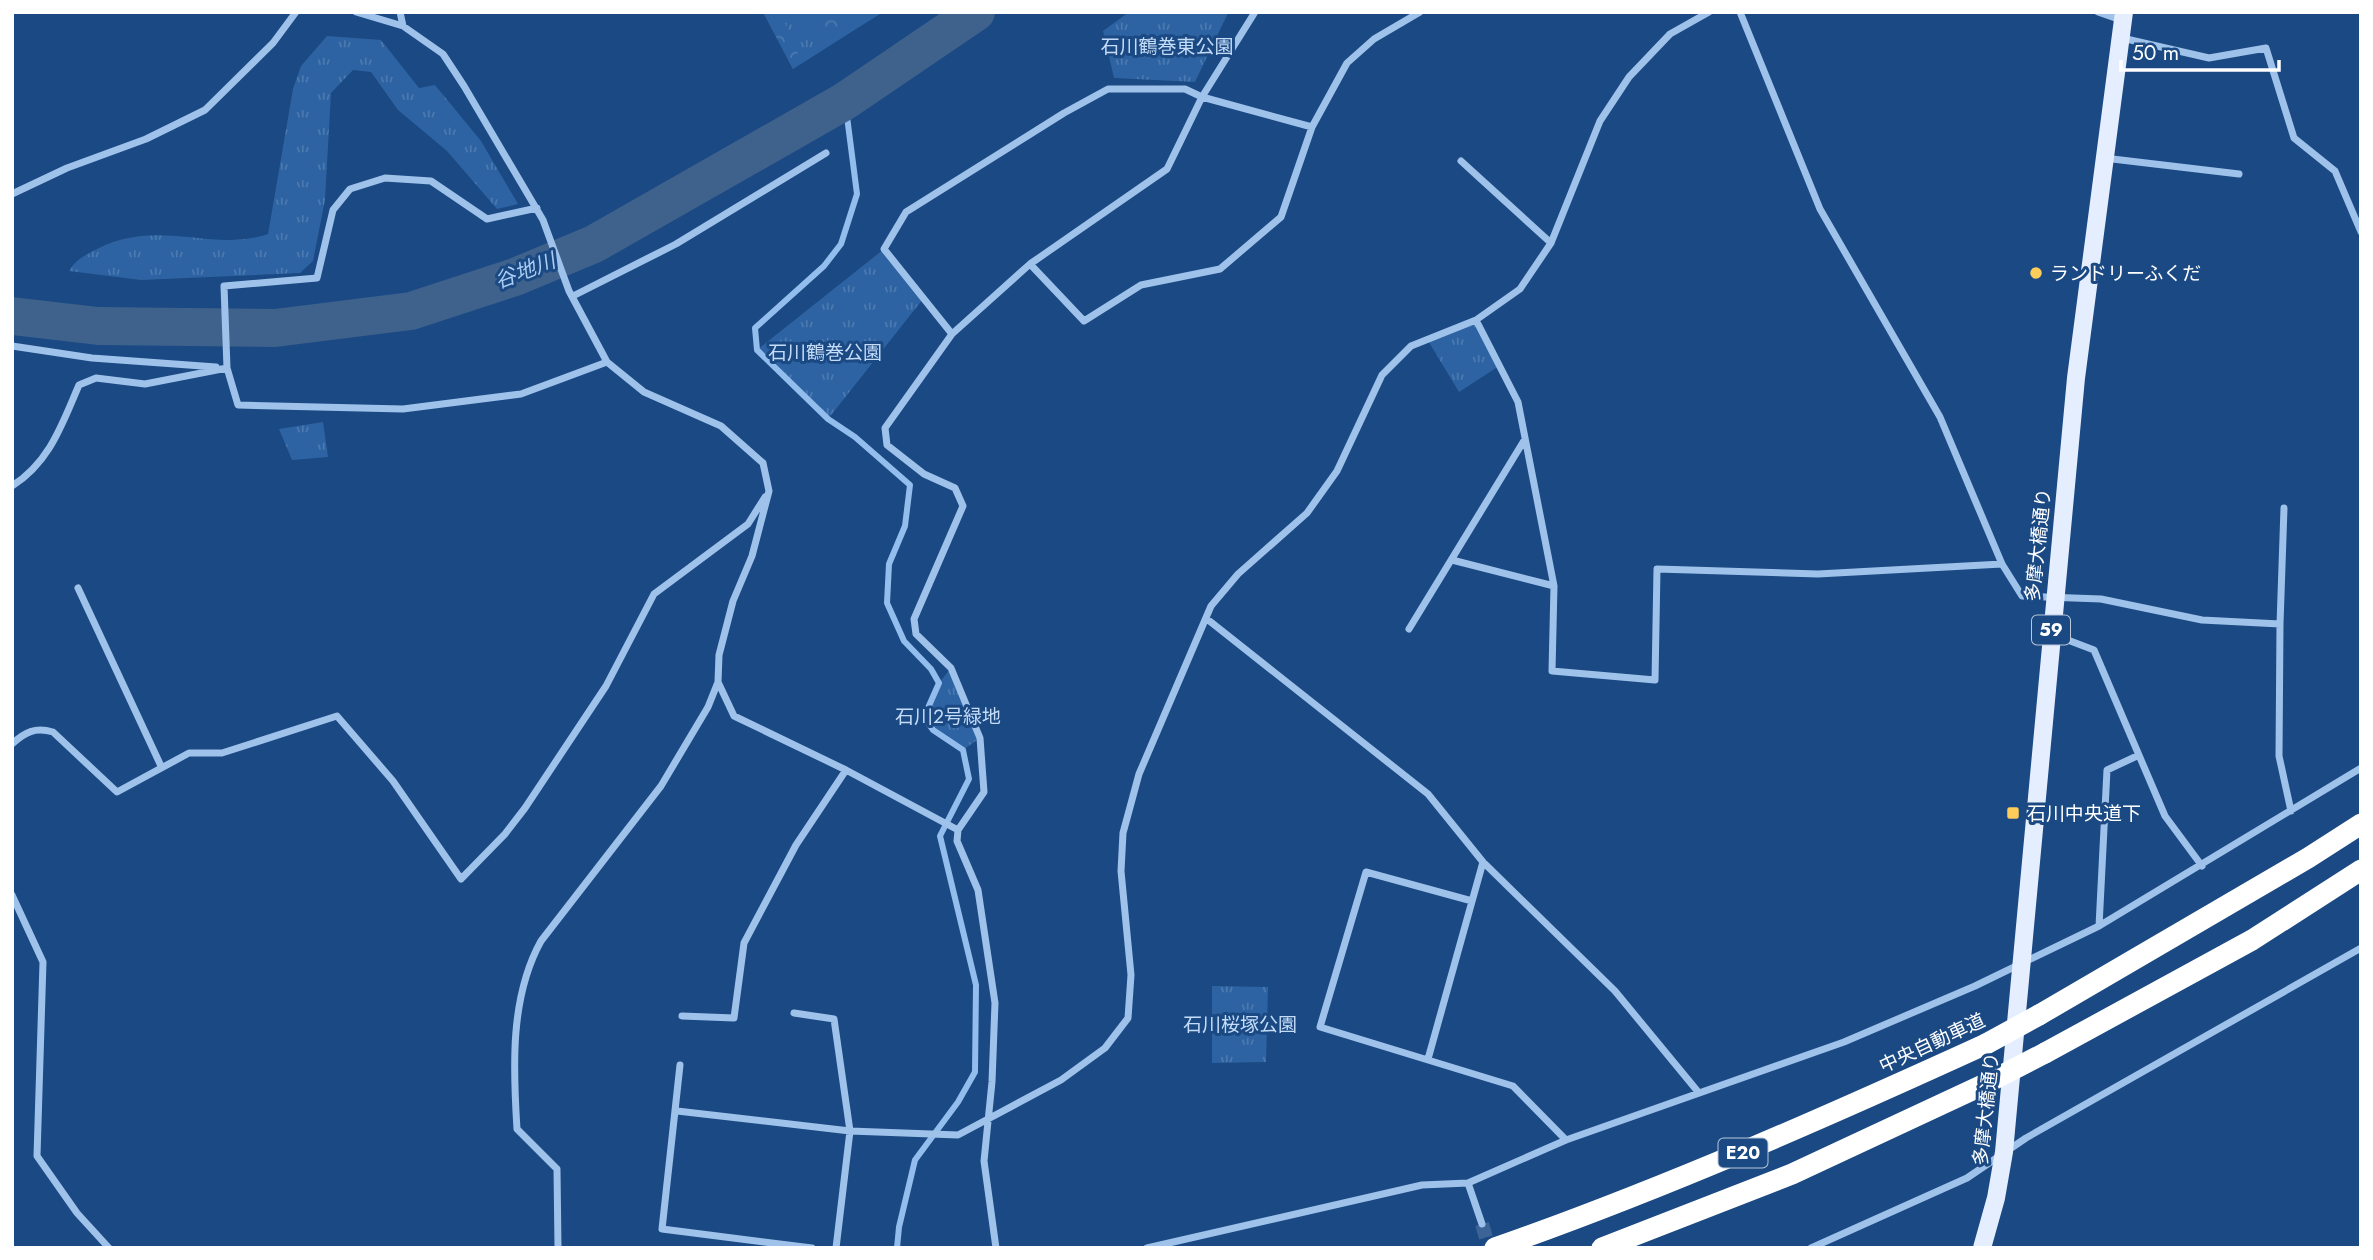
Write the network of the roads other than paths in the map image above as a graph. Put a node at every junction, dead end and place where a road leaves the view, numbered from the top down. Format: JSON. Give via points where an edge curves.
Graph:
{"nodes":[{"id":1,"x":296,"y":12,"type":"edge"},
{"id":2,"x":356,"y":12,"type":"edge"},
{"id":3,"x":400,"y":12,"type":"edge"},
{"id":4,"x":1255,"y":12,"type":"edge"},
{"id":5,"x":1420,"y":12,"type":"edge"},
{"id":6,"x":1709,"y":12,"type":"edge"},
{"id":7,"x":1740,"y":12,"type":"edge"},
{"id":8,"x":2098,"y":12,"type":"edge"},
{"id":9,"x":2123,"y":24,"type":"edge"},
{"id":10,"x":403,"y":26,"type":"junction"},
{"id":11,"x":1202,"y":97,"type":"junction"},
{"id":12,"x":1312,"y":127,"type":"junction"},
{"id":13,"x":826,"y":153,"type":"dead end"},
{"id":14,"x":2103,"y":158,"type":"junction"},
{"id":15,"x":1461,"y":161,"type":"dead end"},
{"id":16,"x":2239,"y":174,"type":"dead end"},
{"id":17,"x":12,"y":194,"type":"edge"},
{"id":18,"x":537,"y":208,"type":"junction"},
{"id":19,"x":2361,"y":232,"type":"edge"},
{"id":20,"x":1551,"y":243,"type":"junction"},
{"id":21,"x":1031,"y":264,"type":"junction"},
{"id":22,"x":571,"y":293,"type":"junction"},
{"id":23,"x":1476,"y":320,"type":"junction"},
{"id":24,"x":952,"y":334,"type":"junction"},
{"id":25,"x":12,"y":346,"type":"edge"},
{"id":26,"x":607,"y":362,"type":"junction"},
{"id":27,"x":227,"y":368,"type":"junction"},
{"id":28,"x":1526,"y":439,"type":"junction"},
{"id":29,"x":12,"y":486,"type":"edge"},
{"id":30,"x":769,"y":491,"type":"junction"},
{"id":31,"x":2284,"y":508,"type":"dead end"},
{"id":32,"x":1452,"y":560,"type":"junction"},
{"id":33,"x":2002,"y":564,"type":"junction"},
{"id":34,"x":1554,"y":586,"type":"junction"},
{"id":35,"x":78,"y":588,"type":"dead end"},
{"id":36,"x":2054,"y":598,"type":"junction"},
{"id":37,"x":1207,"y":619,"type":"junction"},
{"id":38,"x":2280,"y":624,"type":"junction"},
{"id":39,"x":1409,"y":629,"type":"dead end"},
{"id":40,"x":2051,"y":634,"type":"junction"},
{"id":41,"x":718,"y":682,"type":"junction"},
{"id":42,"x":12,"y":744,"type":"edge"},
{"id":43,"x":2137,"y":757,"type":"junction"},
{"id":44,"x":161,"y":766,"type":"junction"},
{"id":45,"x":2361,"y":768,"type":"edge"},
{"id":46,"x":846,"y":770,"type":"junction"},
{"id":47,"x":2291,"y":811,"type":"junction"},
{"id":48,"x":2361,"y":824,"type":"edge"},
{"id":49,"x":955,"y":829,"type":"junction"},
{"id":50,"x":1483,"y":862,"type":"junction"},
{"id":51,"x":2202,"y":866,"type":"junction"},
{"id":52,"x":2361,"y":870,"type":"edge"},
{"id":53,"x":12,"y":895,"type":"edge"},
{"id":54,"x":1472,"y":901,"type":"junction"},
{"id":55,"x":2099,"y":926,"type":"junction"},
{"id":56,"x":2361,"y":948,"type":"edge"},
{"id":57,"x":2021,"y":964,"type":"junction"},
{"id":58,"x":794,"y":1013,"type":"dead end"},
{"id":59,"x":682,"y":1016,"type":"dead end"},
{"id":60,"x":1429,"y":1059,"type":"junction"},
{"id":61,"x":680,"y":1065,"type":"dead end"},
{"id":62,"x":1699,"y":1093,"type":"junction"},
{"id":63,"x":677,"y":1111,"type":"junction"},
{"id":64,"x":988,"y":1122,"type":"junction"},
{"id":65,"x":850,"y":1131,"type":"junction"},
{"id":66,"x":1566,"y":1140,"type":"junction"},
{"id":67,"x":2004,"y":1152,"type":"junction"},
{"id":68,"x":1468,"y":1182,"type":"junction"},
{"id":69,"x":1482,"y":1224,"type":"tunnel mouth"},
{"id":70,"x":109,"y":1248,"type":"edge"},
{"id":71,"x":558,"y":1248,"type":"edge"},
{"id":72,"x":812,"y":1248,"type":"edge"},
{"id":73,"x":836,"y":1248,"type":"edge"},
{"id":74,"x":996,"y":1248,"type":"edge"},
{"id":75,"x":1147,"y":1248,"type":"edge"},
{"id":76,"x":1494,"y":1248,"type":"edge"},
{"id":77,"x":1602,"y":1248,"type":"edge"},
{"id":78,"x":1811,"y":1248,"type":"edge"},
{"id":79,"x":1982,"y":1248,"type":"edge"}],
"edges":[{"from":1,"to":17,"type":"street","via":[[272,43],[205,110]]},
{"from":2,"to":10,"type":"street"},
{"from":3,"to":10,"type":"street"},
{"from":4,"to":11,"type":"street"},
{"from":5,"to":12,"type":"street","via":[[1374,39],[1347,63]]},
{"from":6,"to":20,"type":"street","via":[[1670,34],[1629,77],[1600,121]]},
{"from":7,"to":33,"type":"street","via":[[1820,209],[1940,417]]},
{"from":8,"to":9,"type":"street"},
{"from":9,"to":14,"type":"main road","name":"多摩大橋通り","number":"59"},
{"from":9,"to":19,"type":"street","via":[[2209,58],[2266,48],[2294,138],[2335,171]]},
{"from":10,"to":18,"type":"street","via":[[443,54]]},
{"from":11,"to":12,"type":"street"},
{"from":11,"to":21,"type":"street","via":[[1167,169]]},
{"from":11,"to":24,"type":"street","via":[[1185,89],[1108,89],[906,212],[884,249]]},
{"from":12,"to":21,"type":"street","via":[[1281,217],[1220,268],[1141,285],[1084,321]]},
{"from":13,"to":22,"type":"street","via":[[676,244]]},
{"from":14,"to":16,"type":"street"},
{"from":14,"to":36,"type":"main road","name":"多摩大橋通り","number":"59"},
{"from":15,"to":20,"type":"street"},
{"from":18,"to":22,"type":"street"},
{"from":18,"to":27,"type":"street","via":[[487,219],[431,181],[385,178],[350,189],[333,210],[317,278],[224,286]]},
{"from":20,"to":23,"type":"street","via":[[1520,289]]},
{"from":21,"to":24,"type":"street"},
{"from":22,"to":26,"type":"street"},
{"from":23,"to":28,"type":"street","via":[[1518,402]]},
{"from":23,"to":37,"type":"street","via":[[1410,346],[1382,374],[1337,471],[1307,513],[1238,574],[1211,606]]},
{"from":24,"to":49,"type":"street","via":[[885,428],[887,445],[924,474],[955,488],[963,506],[914,619],[916,634],[951,668],[980,738],[984,792]]},
{"from":25,"to":27,"type":"street","via":[[92,358]]},
{"from":26,"to":27,"type":"street","via":[[521,394],[403,409],[238,405]]},
{"from":26,"to":30,"type":"street","via":[[644,392],[720,426],[763,463]]},
{"from":27,"to":29,"type":"street","via":[[145,384],[96,378],[79,385],[52,448],[27,477]]},
{"from":28,"to":32,"type":"street"},
{"from":28,"to":34,"type":"street"},
{"from":30,"to":41,"type":"street","via":[[752,556],[733,601],[719,655]]},
{"from":30,"to":44,"type":"street","via":[[748,524],[654,594],[606,686],[525,808],[461,879],[393,781],[337,716],[222,753],[189,753]]},
{"from":31,"to":38,"type":"street"},
{"from":32,"to":34,"type":"street"},
{"from":32,"to":39,"type":"street"},
{"from":33,"to":34,"type":"street","via":[[1818,574],[1657,569],[1655,680],[1552,671]]},
{"from":33,"to":36,"type":"street","via":[[2022,596]]},
{"from":35,"to":44,"type":"street"},
{"from":36,"to":38,"type":"street","via":[[2101,600],[2202,620]]},
{"from":36,"to":40,"type":"main road","name":"多摩大橋通り","number":"59"},
{"from":37,"to":50,"type":"street","via":[[1428,793]]},
{"from":37,"to":64,"type":"street","via":[[1139,774],[1123,833],[1121,871],[1131,975],[1128,1018],[1105,1048],[1061,1080]]},
{"from":38,"to":47,"type":"street","via":[[2278,756]]},
{"from":40,"to":43,"type":"street","via":[[2094,650]]},
{"from":40,"to":57,"type":"main road","name":"多摩大橋通り","number":"59"},
{"from":41,"to":46,"type":"street","via":[[734,716]]},
{"from":41,"to":71,"type":"street","via":[[661,786],[541,942],[527,967],[513,1070],[517,1129],[557,1169]]},
{"from":42,"to":44,"type":"street","via":[[24,733],[40,728],[52,732],[117,792]]},
{"from":43,"to":51,"type":"street","via":[[2165,816]]},
{"from":43,"to":55,"type":"street","via":[[2107,770]]},
{"from":45,"to":47,"type":"street"},
{"from":46,"to":49,"type":"street"},
{"from":46,"to":59,"type":"street","via":[[796,845],[744,943],[734,1018]]},
{"from":47,"to":51,"type":"street"},
{"from":48,"to":76,"type":"highway","name":"中央自動車道","number":"E20","bridge":true,"via":[[1986,1044],[1779,1139]]},
{"from":49,"to":64,"type":"street","via":[[978,890],[995,1003]]},
{"from":50,"to":54,"type":"street"},
{"from":50,"to":62,"type":"street","via":[[1615,991]]},
{"from":51,"to":55,"type":"street"},
{"from":52,"to":77,"type":"highway","number":"E20","bridge":true,"via":[[2252,940],[1985,1084],[1792,1174]]},
{"from":53,"to":70,"type":"street","via":[[43,962],[37,1156],[77,1213]]},
{"from":54,"to":60,"type":"street"},
{"from":54,"to":60,"type":"street","via":[[1366,872],[1320,1027]]},
{"from":55,"to":57,"type":"street"},
{"from":56,"to":67,"type":"street"},
{"from":57,"to":62,"type":"street","via":[[1843,1042]]},
{"from":57,"to":67,"type":"main road","name":"多摩大橋通り","number":"59"},
{"from":58,"to":65,"type":"street","via":[[834,1019]]},
{"from":60,"to":66,"type":"street","via":[[1513,1086]]},
{"from":61,"to":63,"type":"street"},
{"from":62,"to":66,"type":"street"},
{"from":63,"to":65,"type":"street"},
{"from":63,"to":72,"type":"street","via":[[662,1229]]},
{"from":64,"to":65,"type":"street","via":[[946,1136]]},
{"from":64,"to":74,"type":"street","via":[[984,1161]]},
{"from":65,"to":73,"type":"street"},
{"from":66,"to":68,"type":"street"},
{"from":67,"to":78,"type":"street","via":[[1967,1178]]},
{"from":67,"to":79,"type":"main road","name":"多摩大橋通り","number":"59"},
{"from":68,"to":69,"type":"street"},
{"from":68,"to":75,"type":"street","via":[[1422,1185]]}]}
